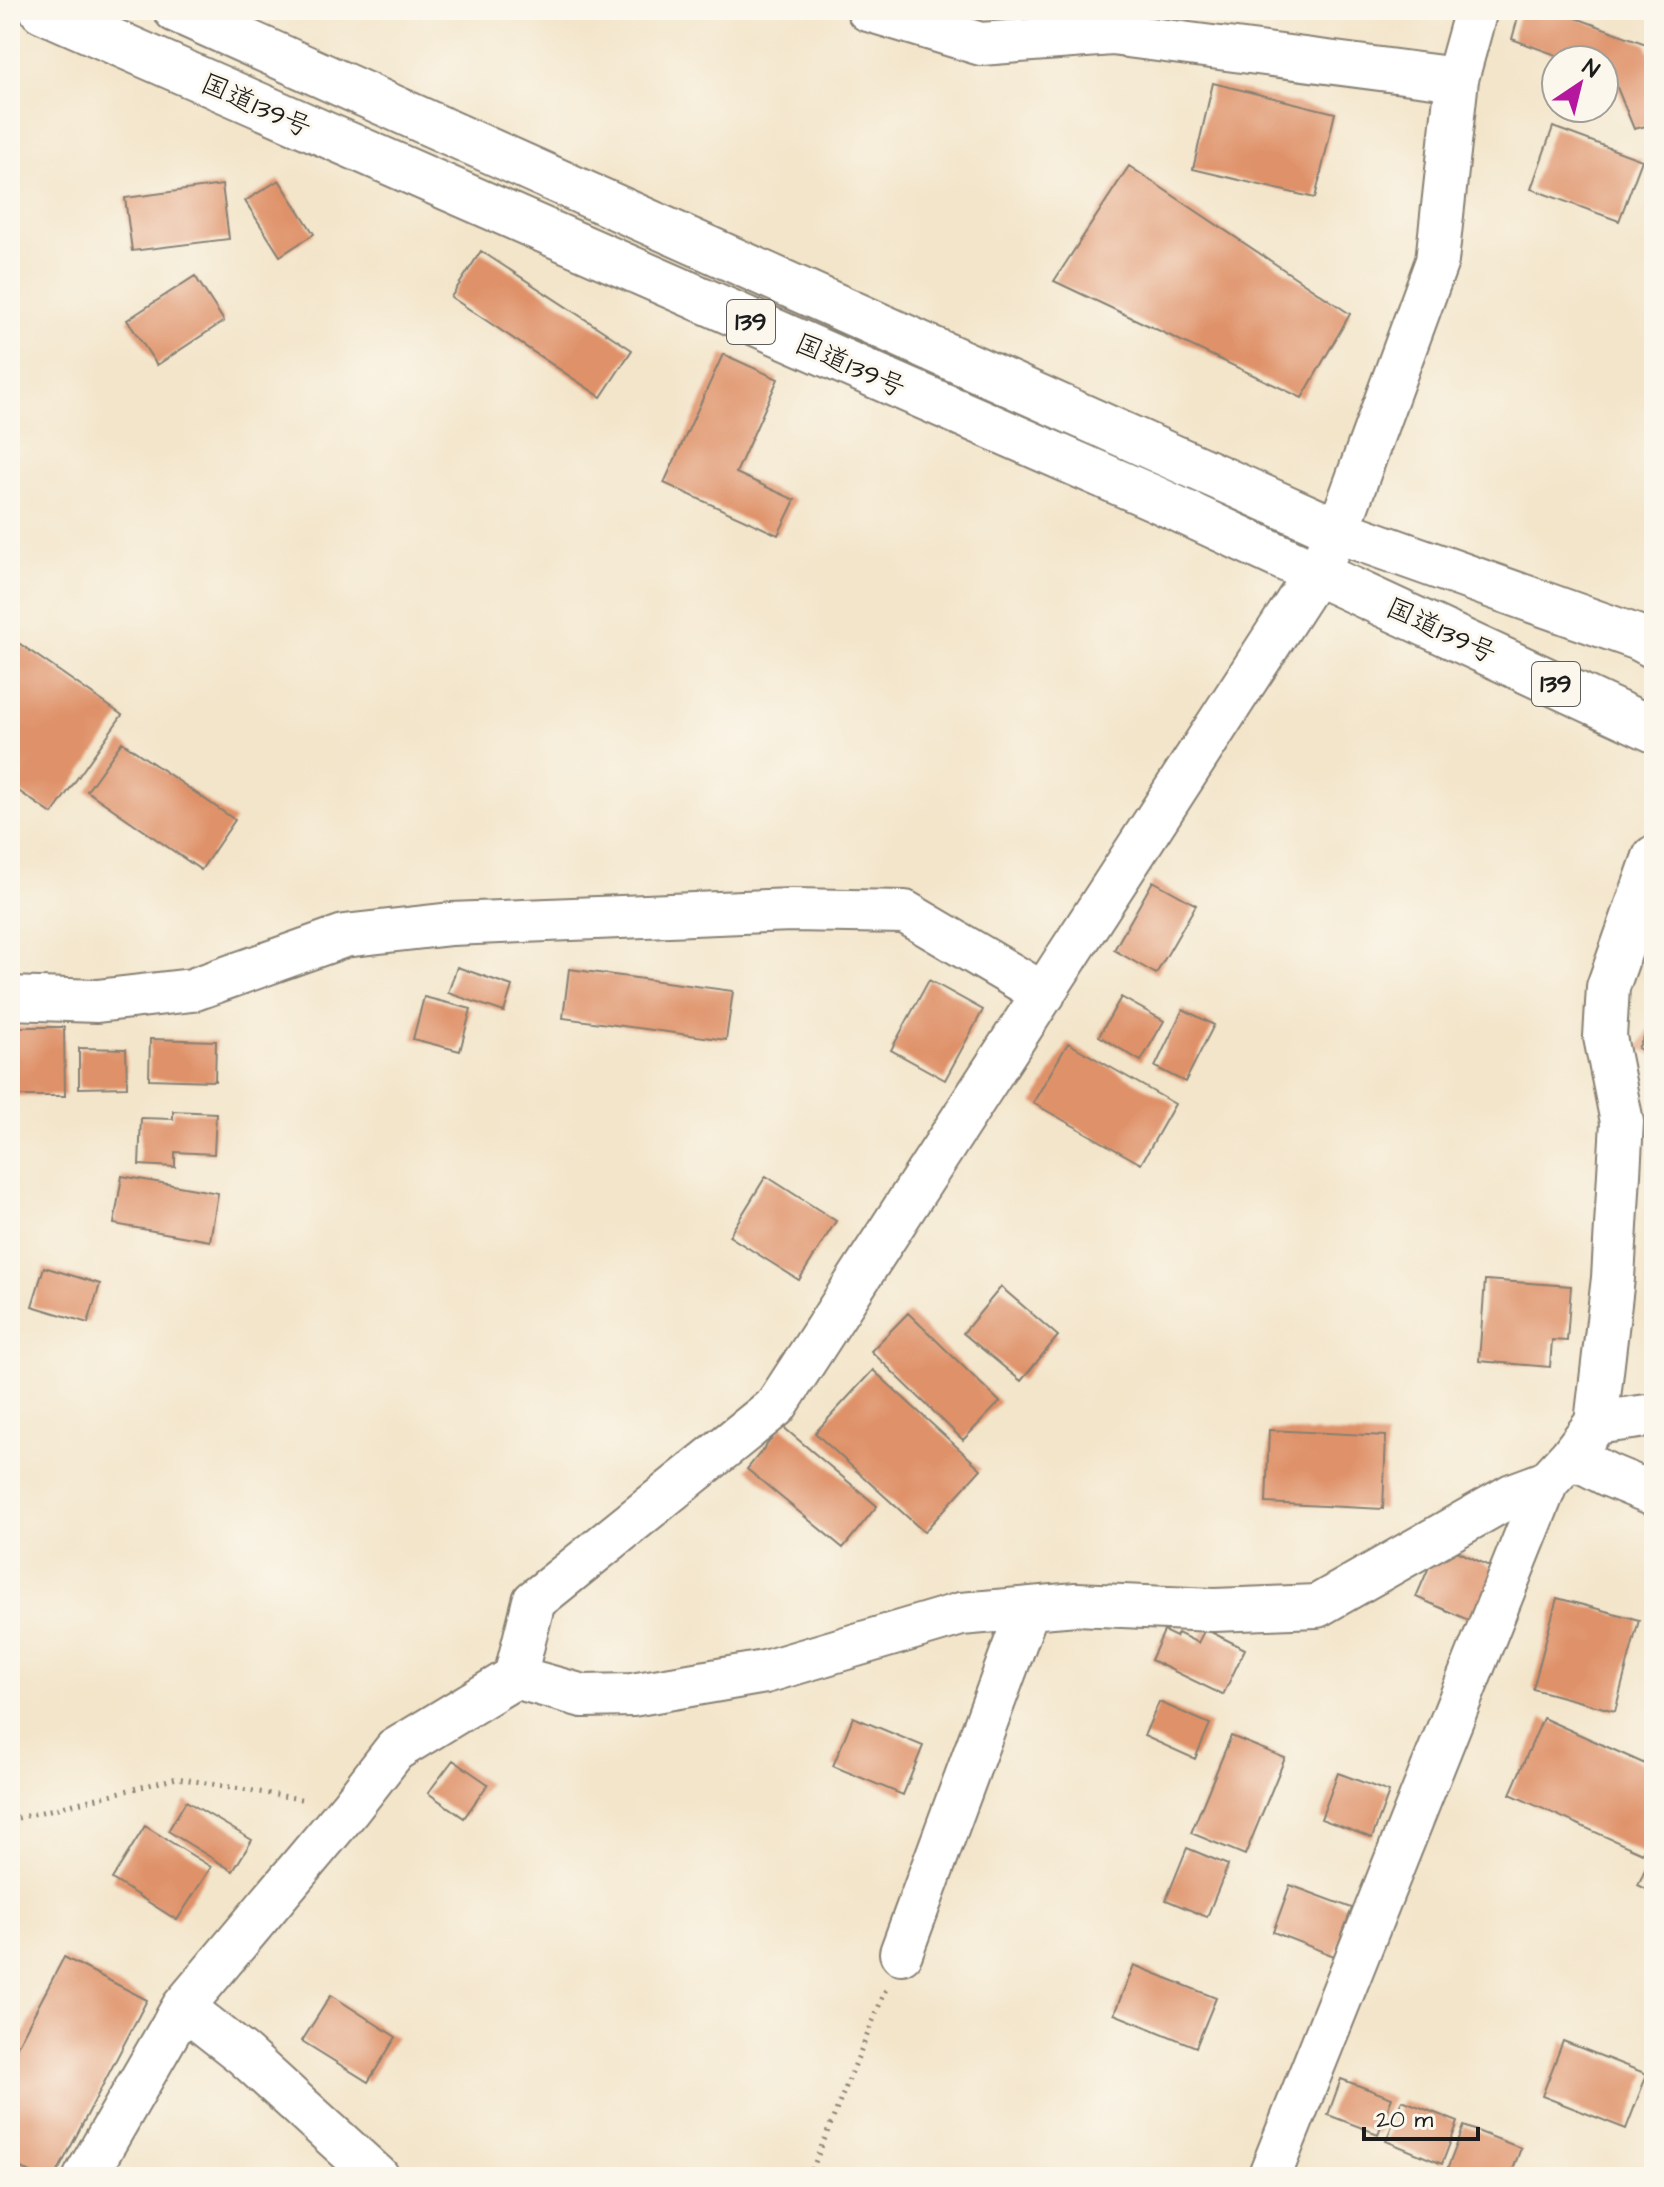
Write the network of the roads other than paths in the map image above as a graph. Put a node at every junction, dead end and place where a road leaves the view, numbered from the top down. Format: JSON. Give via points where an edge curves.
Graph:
{"nodes":[{"id":1,"x":42,"y":10,"type":"edge"},
{"id":2,"x":176,"y":10,"type":"edge"},
{"id":3,"x":868,"y":10,"type":"edge"},
{"id":4,"x":1476,"y":10,"type":"edge"},
{"id":5,"x":1457,"y":79,"type":"junction"},
{"id":6,"x":1338,"y":531,"type":"junction"},
{"id":7,"x":1315,"y":574,"type":"junction"},
{"id":8,"x":1649,"y":642,"type":"edge"},
{"id":9,"x":1654,"y":730,"type":"edge"},
{"id":10,"x":1654,"y":857,"type":"edge"},
{"id":11,"x":1044,"y":994,"type":"junction"},
{"id":12,"x":10,"y":998,"type":"edge"},
{"id":13,"x":1654,"y":1415,"type":"edge"},
{"id":14,"x":1596,"y":1423,"type":"junction"},
{"id":15,"x":1559,"y":1469,"type":"junction"},
{"id":16,"x":1654,"y":1494,"type":"edge"},
{"id":17,"x":1028,"y":1609,"type":"junction"},
{"id":18,"x":515,"y":1677,"type":"junction"},
{"id":19,"x":901,"y":1953,"type":"road end"},
{"id":20,"x":183,"y":2007,"type":"junction"},
{"id":21,"x":85,"y":2177,"type":"edge"},
{"id":22,"x":378,"y":2177,"type":"edge"},
{"id":23,"x":1269,"y":2177,"type":"edge"}],
"edges":[{"from":1,"to":7,"type":"highway","name":"国道139号","number":"139","via":[[1154,498]]},
{"from":2,"to":6,"type":"highway","name":"国道139号","number":"139"},
{"from":3,"to":5,"type":"street","via":[[981,44],[1112,34]]},
{"from":4,"to":5,"type":"street"},
{"from":5,"to":6,"type":"street","via":[[1437,261]]},
{"from":6,"to":7,"type":"street"},
{"from":6,"to":8,"type":"highway","name":"国道139号","number":"139"},
{"from":7,"to":9,"type":"highway","name":"国道139号","number":"139"},
{"from":7,"to":11,"type":"street"},
{"from":10,"to":14,"type":"street","via":[[1608,987],[1605,1037],[1622,1122],[1613,1278]]},
{"from":11,"to":12,"type":"street","via":[[905,912],[792,910],[451,924],[344,936],[192,990],[97,1001]]},
{"from":11,"to":18,"type":"street","via":[[776,1406],[534,1601]]},
{"from":13,"to":14,"type":"street"},
{"from":14,"to":15,"type":"street"},
{"from":15,"to":16,"type":"street","via":[[1608,1475]]},
{"from":15,"to":17,"type":"street","via":[[1317,1606],[1214,1610],[1076,1604]]},
{"from":15,"to":23,"type":"street"},
{"from":17,"to":18,"type":"street","via":[[961,1614],[765,1672],[632,1695],[583,1696]]},
{"from":17,"to":19,"type":"street"},
{"from":18,"to":20,"type":"street","via":[[395,1750]]},
{"from":20,"to":21,"type":"street"},
{"from":20,"to":22,"type":"street"}]}
